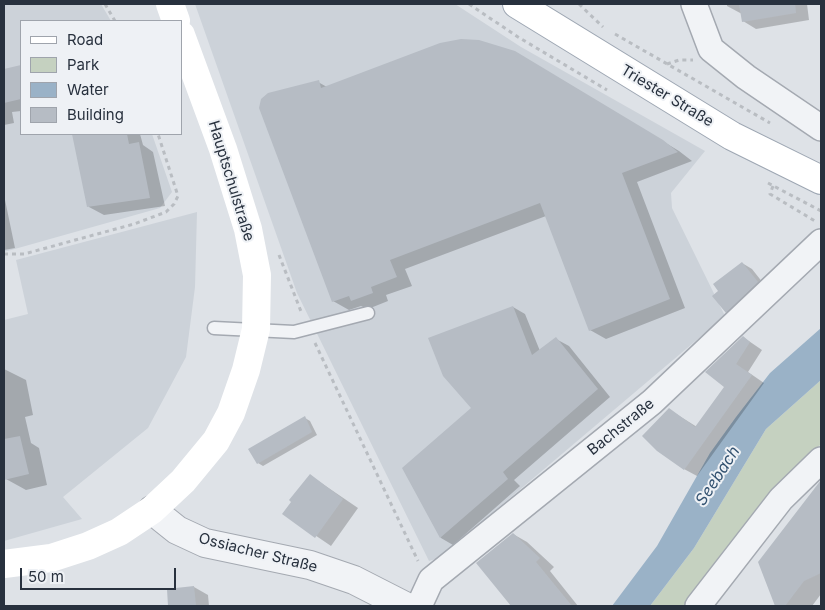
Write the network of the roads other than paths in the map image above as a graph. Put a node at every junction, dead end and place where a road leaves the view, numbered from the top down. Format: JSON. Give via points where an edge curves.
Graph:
{"nodes":[{"id":1,"x":170,"y":4,"type":"edge"},
{"id":2,"x":517,"y":4,"type":"edge"},
{"id":3,"x":553,"y":4,"type":"edge"},
{"id":4,"x":694,"y":4,"type":"edge"},
{"id":5,"x":176,"y":20,"type":"edge"},
{"id":6,"x":182,"y":38,"type":"edge"},
{"id":7,"x":602,"y":56,"type":"junction"},
{"id":8,"x":821,"y":128,"type":"edge"},
{"id":9,"x":821,"y":180,"type":"edge"},
{"id":10,"x":821,"y":242,"type":"edge"},
{"id":11,"x":368,"y":312,"type":"dead end"},
{"id":12,"x":214,"y":328,"type":"dead end"},
{"id":13,"x":256,"y":329,"type":"junction"},
{"id":14,"x":821,"y":460,"type":"edge"},
{"id":15,"x":152,"y":510,"type":"junction"},
{"id":16,"x":4,"y":564,"type":"edge"},
{"id":17,"x":405,"y":606,"type":"edge"},
{"id":18,"x":419,"y":606,"type":"edge"},
{"id":19,"x":698,"y":606,"type":"edge"}],
"edges":[{"from":1,"to":5,"type":"main road"},
{"from":2,"to":7,"type":"main road","name":"Triester Straße"},
{"from":3,"to":7,"type":"main road"},
{"from":4,"to":8,"type":"street","via":[[711,49]]},
{"from":6,"to":13,"type":"main road","name":"Hauptschulstraße","via":[[224,149],[248,229],[257,275]]},
{"from":7,"to":9,"type":"main road","name":"Triester Straße","via":[[732,136]]},
{"from":10,"to":18,"type":"street","name":"Bachstraße","via":[[652,402],[431,580]]},
{"from":11,"to":13,"type":"lane","via":[[294,332]]},
{"from":12,"to":13,"type":"lane"},
{"from":13,"to":15,"type":"main road","name":"Hauptschulstraße","via":[[246,370],[225,426],[183,481]]},
{"from":14,"to":19,"type":"street","via":[[781,499]]},
{"from":15,"to":16,"type":"main road","via":[[119,532],[88,546],[51,558]]},
{"from":15,"to":17,"type":"street","name":"Ossiacher Straße","via":[[178,530],[206,543],[310,565],[354,580]]}]}
